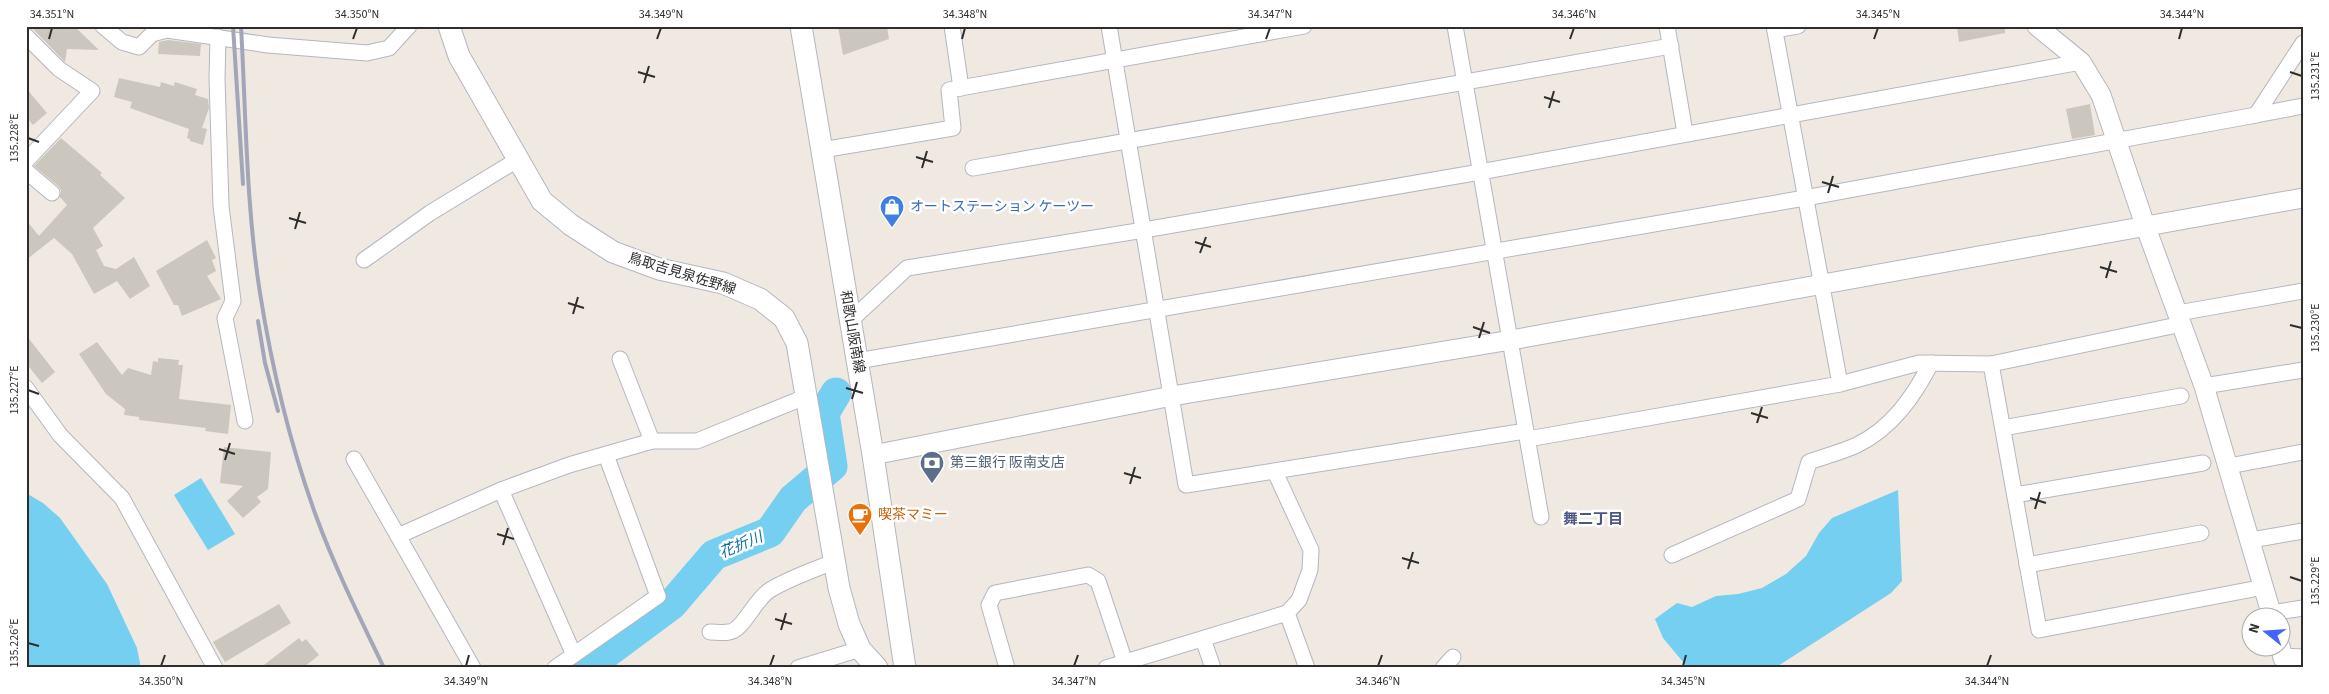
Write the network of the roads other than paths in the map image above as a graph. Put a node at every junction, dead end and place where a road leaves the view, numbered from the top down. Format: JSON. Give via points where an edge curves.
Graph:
{"nodes":[{"id":1,"x":103,"y":26,"type":"edge"},
{"id":2,"x":409,"y":26,"type":"edge"},
{"id":3,"x":449,"y":26,"type":"edge"},
{"id":4,"x":801,"y":26,"type":"edge"},
{"id":5,"x":952,"y":26,"type":"edge"},
{"id":6,"x":1109,"y":26,"type":"edge"},
{"id":7,"x":1304,"y":26,"type":"edge"},
{"id":8,"x":1454,"y":26,"type":"edge"},
{"id":9,"x":1667,"y":26,"type":"edge"},
{"id":10,"x":1798,"y":26,"type":"edge"},
{"id":11,"x":2038,"y":26,"type":"edge"},
{"id":12,"x":1774,"y":28,"type":"edge"},
{"id":13,"x":26,"y":36,"type":"edge"},
{"id":14,"x":218,"y":37,"type":"junction"},
{"id":15,"x":2303,"y":43,"type":"edge"},
{"id":16,"x":1671,"y":46,"type":"junction"},
{"id":17,"x":1115,"y":58,"type":"junction"},
{"id":18,"x":2081,"y":62,"type":"junction"},
{"id":19,"x":1464,"y":82,"type":"junction"},
{"id":20,"x":962,"y":88,"type":"junction"},
{"id":21,"x":2303,"y":106,"type":"edge"},
{"id":22,"x":1789,"y":114,"type":"junction"},
{"id":23,"x":2256,"y":115,"type":"junction"},
{"id":24,"x":1685,"y":134,"type":"junction"},
{"id":25,"x":2117,"y":138,"type":"junction"},
{"id":26,"x":1129,"y":140,"type":"junction"},
{"id":27,"x":822,"y":150,"type":"junction"},
{"id":28,"x":517,"y":160,"type":"junction"},
{"id":29,"x":26,"y":161,"type":"edge"},
{"id":30,"x":973,"y":168,"type":"dead end"},
{"id":31,"x":26,"y":171,"type":"edge"},
{"id":32,"x":1480,"y":172,"type":"junction"},
{"id":33,"x":52,"y":192,"type":"dead end"},
{"id":34,"x":1805,"y":198,"type":"junction"},
{"id":35,"x":2303,"y":198,"type":"edge"},
{"id":36,"x":2145,"y":225,"type":"junction"},
{"id":37,"x":1144,"y":230,"type":"junction"},
{"id":38,"x":1494,"y":251,"type":"junction"},
{"id":39,"x":364,"y":260,"type":"dead end"},
{"id":40,"x":1822,"y":284,"type":"junction"},
{"id":41,"x":2303,"y":291,"type":"edge"},
{"id":42,"x":1157,"y":308,"type":"junction"},
{"id":43,"x":2180,"y":318,"type":"junction"},
{"id":44,"x":850,"y":321,"type":"junction"},
{"id":45,"x":1511,"y":340,"type":"junction"},
{"id":46,"x":620,"y":359,"type":"dead end"},
{"id":47,"x":857,"y":361,"type":"junction"},
{"id":48,"x":1931,"y":363,"type":"junction"},
{"id":49,"x":1991,"y":364,"type":"junction"},
{"id":50,"x":2303,"y":370,"type":"edge"},
{"id":51,"x":1840,"y":384,"type":"junction"},
{"id":52,"x":2204,"y":386,"type":"junction"},
{"id":53,"x":26,"y":388,"type":"edge"},
{"id":54,"x":1172,"y":396,"type":"junction"},
{"id":55,"x":2181,"y":396,"type":"dead end"},
{"id":56,"x":805,"y":397,"type":"junction"},
{"id":57,"x":245,"y":421,"type":"dead end"},
{"id":58,"x":2002,"y":428,"type":"junction"},
{"id":59,"x":1527,"y":435,"type":"junction"},
{"id":60,"x":652,"y":441,"type":"junction"},
{"id":61,"x":2303,"y":452,"type":"edge"},
{"id":62,"x":606,"y":455,"type":"junction"},
{"id":63,"x":873,"y":455,"type":"junction"},
{"id":64,"x":354,"y":459,"type":"dead end"},
{"id":65,"x":2203,"y":463,"type":"dead end"},
{"id":66,"x":2228,"y":466,"type":"junction"},
{"id":67,"x":1274,"y":472,"type":"junction"},
{"id":68,"x":501,"y":490,"type":"junction"},
{"id":69,"x":2015,"y":495,"type":"junction"},
{"id":70,"x":1541,"y":517,"type":"dead end"},
{"id":71,"x":2303,"y":531,"type":"edge"},
{"id":72,"x":2201,"y":533,"type":"dead end"},
{"id":73,"x":398,"y":536,"type":"junction"},
{"id":74,"x":2251,"y":540,"type":"junction"},
{"id":75,"x":1672,"y":555,"type":"dead end"},
{"id":76,"x":834,"y":562,"type":"junction"},
{"id":77,"x":2027,"y":564,"type":"junction"},
{"id":78,"x":2264,"y":587,"type":"junction"},
{"id":79,"x":2269,"y":606,"type":"edge"},
{"id":80,"x":1287,"y":613,"type":"junction"},
{"id":81,"x":710,"y":632,"type":"dead end"},
{"id":82,"x":1203,"y":639,"type":"junction"},
{"id":83,"x":860,"y":649,"type":"junction"},
{"id":84,"x":574,"y":654,"type":"junction"},
{"id":85,"x":2282,"y":656,"type":"edge"},
{"id":86,"x":2303,"y":659,"type":"edge"},
{"id":87,"x":1126,"y":665,"type":"edge"},
{"id":88,"x":214,"y":668,"type":"edge"},
{"id":89,"x":473,"y":668,"type":"edge"},
{"id":90,"x":555,"y":668,"type":"edge"},
{"id":91,"x":798,"y":668,"type":"edge"},
{"id":92,"x":877,"y":668,"type":"edge"},
{"id":93,"x":905,"y":668,"type":"edge"},
{"id":94,"x":1007,"y":668,"type":"edge"},
{"id":95,"x":1106,"y":668,"type":"edge"},
{"id":96,"x":1213,"y":668,"type":"edge"},
{"id":97,"x":1308,"y":668,"type":"edge"}],
"edges":[{"from":1,"to":14,"type":"street","via":[[122,42],[139,47],[152,34],[167,30]]},
{"from":2,"to":14,"type":"street","via":[[389,48],[367,53],[268,45]]},
{"from":3,"to":28,"type":"main road","name":"鳥取吉見泉佐野線","via":[[459,56],[500,124]]},
{"from":4,"to":27,"type":"main road","name":"和歌山阪南線"},
{"from":5,"to":20,"type":"street"},
{"from":6,"to":17,"type":"street"},
{"from":7,"to":17,"type":"street"},
{"from":8,"to":19,"type":"street"},
{"from":9,"to":16,"type":"street"},
{"from":10,"to":12,"type":"street"},
{"from":11,"to":18,"type":"street"},
{"from":12,"to":22,"type":"street"},
{"from":13,"to":29,"type":"street","via":[[59,69],[92,91]]},
{"from":14,"to":57,"type":"street","via":[[221,206],[233,301],[225,318]]},
{"from":15,"to":23,"type":"street"},
{"from":16,"to":19,"type":"street"},
{"from":16,"to":24,"type":"street"},
{"from":17,"to":20,"type":"street"},
{"from":17,"to":26,"type":"street"},
{"from":18,"to":22,"type":"street"},
{"from":18,"to":25,"type":"street","via":[[2101,94]]},
{"from":19,"to":26,"type":"street"},
{"from":19,"to":32,"type":"street"},
{"from":20,"to":27,"type":"street","via":[[949,90],[953,128]]},
{"from":21,"to":23,"type":"street"},
{"from":22,"to":24,"type":"street"},
{"from":22,"to":34,"type":"street"},
{"from":23,"to":25,"type":"street"},
{"from":24,"to":32,"type":"street"},
{"from":25,"to":34,"type":"street"},
{"from":25,"to":36,"type":"street"},
{"from":26,"to":30,"type":"street"},
{"from":26,"to":37,"type":"street"},
{"from":27,"to":44,"type":"main road","name":"和歌山阪南線"},
{"from":28,"to":39,"type":"street","via":[[430,213]]},
{"from":28,"to":56,"type":"main road","name":"鳥取吉見泉佐野線","via":[[542,201],[571,225],[614,252],[659,269],[722,283],[760,299],[784,318],[797,343]]},
{"from":31,"to":33,"type":"street"},
{"from":32,"to":37,"type":"street"},
{"from":32,"to":38,"type":"street"},
{"from":34,"to":38,"type":"street"},
{"from":34,"to":40,"type":"street"},
{"from":35,"to":36,"type":"street"},
{"from":36,"to":40,"type":"street"},
{"from":36,"to":43,"type":"street"},
{"from":37,"to":42,"type":"street"},
{"from":37,"to":44,"type":"street","via":[[907,268]]},
{"from":38,"to":42,"type":"street"},
{"from":38,"to":45,"type":"street"},
{"from":40,"to":45,"type":"street"},
{"from":40,"to":51,"type":"street"},
{"from":41,"to":43,"type":"street"},
{"from":42,"to":47,"type":"street"},
{"from":42,"to":54,"type":"street"},
{"from":43,"to":49,"type":"street"},
{"from":43,"to":52,"type":"street"},
{"from":44,"to":47,"type":"main road","name":"和歌山阪南線"},
{"from":45,"to":54,"type":"street"},
{"from":45,"to":59,"type":"street"},
{"from":46,"to":60,"type":"street"},
{"from":47,"to":63,"type":"main road","name":"和歌山阪南線"},
{"from":48,"to":49,"type":"street"},
{"from":48,"to":51,"type":"street","via":[[1919,363]]},
{"from":48,"to":75,"type":"street","via":[[1908,403],[1885,425],[1857,444],[1809,462],[1798,499]]},
{"from":49,"to":58,"type":"street"},
{"from":50,"to":52,"type":"street"},
{"from":51,"to":59,"type":"street"},
{"from":52,"to":66,"type":"street"},
{"from":53,"to":88,"type":"street","via":[[60,435],[122,498]]},
{"from":54,"to":63,"type":"street"},
{"from":54,"to":67,"type":"street","via":[[1186,485]]},
{"from":55,"to":58,"type":"street"},
{"from":56,"to":60,"type":"street","via":[[696,441]]},
{"from":56,"to":76,"type":"main road","name":"鳥取吉見泉佐野線"},
{"from":58,"to":69,"type":"street"},
{"from":59,"to":67,"type":"street"},
{"from":59,"to":70,"type":"street"},
{"from":60,"to":62,"type":"street"},
{"from":61,"to":66,"type":"street"},
{"from":62,"to":68,"type":"street"},
{"from":62,"to":84,"type":"street","via":[[658,596]]},
{"from":63,"to":93,"type":"main road","name":"和歌山阪南線"},
{"from":64,"to":73,"type":"street"},
{"from":65,"to":69,"type":"street"},
{"from":66,"to":74,"type":"street"},
{"from":67,"to":80,"type":"street","via":[[1311,550],[1310,570],[1299,600]]},
{"from":68,"to":73,"type":"street"},
{"from":68,"to":84,"type":"street"},
{"from":69,"to":77,"type":"street"},
{"from":71,"to":74,"type":"street"},
{"from":72,"to":77,"type":"street"},
{"from":73,"to":89,"type":"street"},
{"from":74,"to":78,"type":"street"},
{"from":76,"to":81,"type":"street","via":[[770,590],[756,601],[740,628],[730,632]]},
{"from":76,"to":83,"type":"main road","name":"鳥取吉見泉佐野線","via":[[849,624]]},
{"from":77,"to":78,"type":"street","via":[[2039,630]]},
{"from":78,"to":79,"type":"street"},
{"from":80,"to":82,"type":"street"},
{"from":80,"to":97,"type":"street"},
{"from":82,"to":87,"type":"street"},
{"from":82,"to":96,"type":"street"},
{"from":83,"to":91,"type":"street"},
{"from":83,"to":92,"type":"main road","name":"鳥取吉見泉佐野線"},
{"from":84,"to":90,"type":"street"},
{"from":85,"to":86,"type":"street"},
{"from":87,"to":94,"type":"street","via":[[1098,581],[1088,574],[995,593],[990,605]]},
{"from":87,"to":95,"type":"street"}]}
